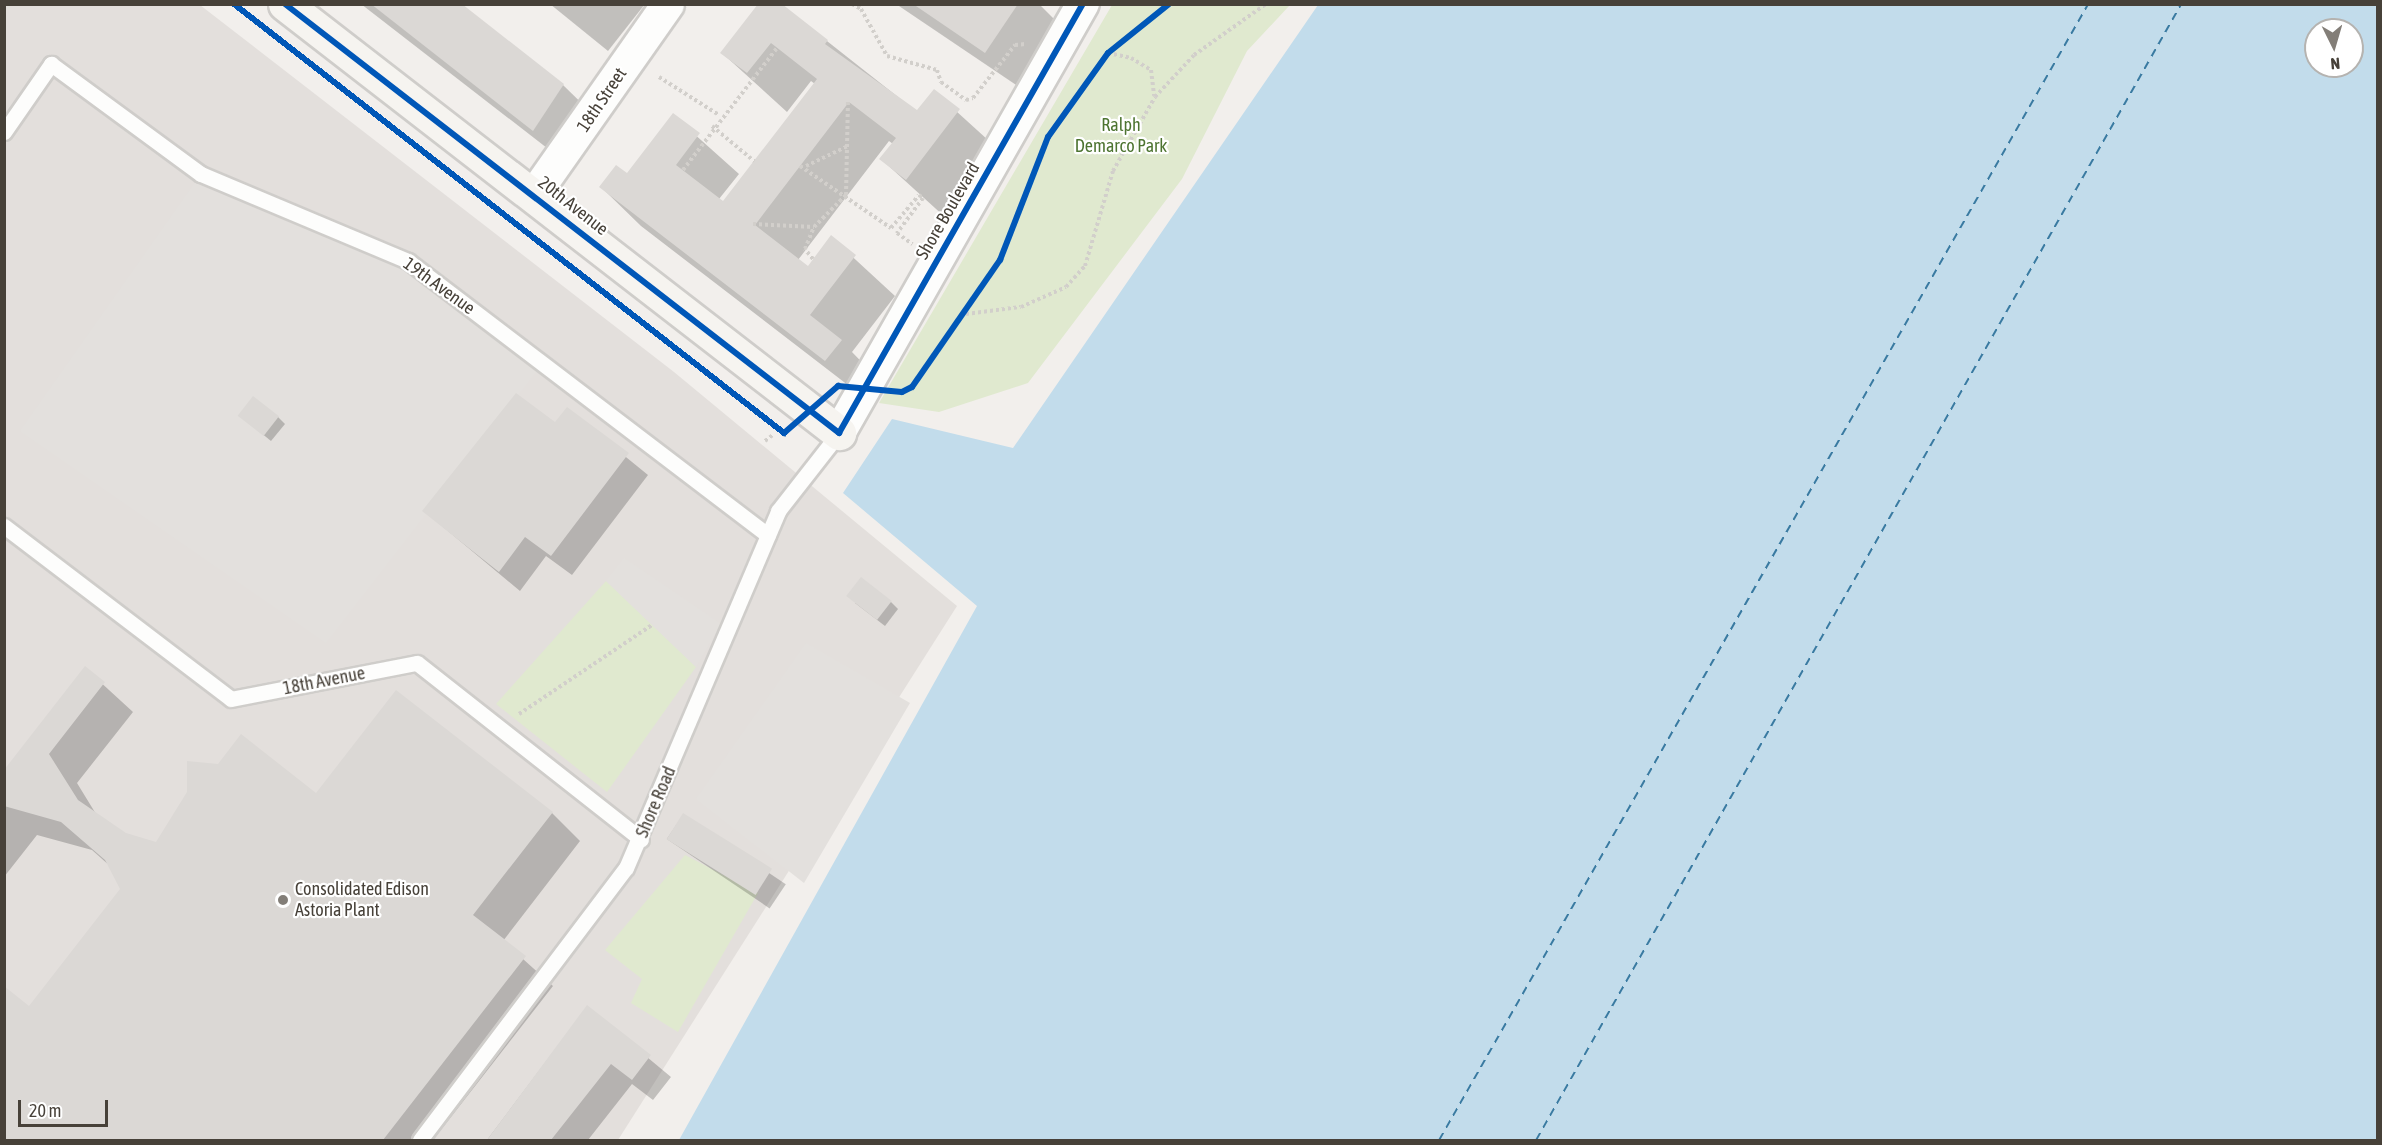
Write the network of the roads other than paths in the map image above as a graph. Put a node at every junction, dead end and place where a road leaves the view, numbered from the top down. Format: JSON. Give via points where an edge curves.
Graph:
{"nodes":[{"id":1,"x":285,"y":4,"type":"edge"},
{"id":2,"x":668,"y":4,"type":"edge"},
{"id":3,"x":1083,"y":4,"type":"edge"},
{"id":4,"x":4,"y":132,"type":"edge"},
{"id":5,"x":534,"y":195,"type":"junction"},
{"id":6,"x":839,"y":433,"type":"junction"},
{"id":7,"x":4,"y":526,"type":"edge"},
{"id":8,"x":768,"y":535,"type":"junction"},
{"id":9,"x":641,"y":839,"type":"junction"},
{"id":10,"x":420,"y":1140,"type":"edge"}],
"edges":[{"from":1,"to":5,"type":"street","name":"20th Avenue"},
{"from":2,"to":5,"type":"street","name":"18th Street"},
{"from":3,"to":6,"type":"street","name":"Shore Boulevard"},
{"from":4,"to":8,"type":"lane","name":"19th Avenue","via":[[51,64],[201,174],[408,261]]},
{"from":5,"to":6,"type":"street","name":"20th Avenue"},
{"from":6,"to":8,"type":"lane","name":"Shore Road","via":[[778,511]]},
{"from":7,"to":9,"type":"lane","name":"18th Avenue","via":[[231,699],[417,663]]},
{"from":8,"to":9,"type":"lane","name":"Shore Road"},
{"from":9,"to":10,"type":"lane","name":"Shore Road","via":[[626,868]]}]}
